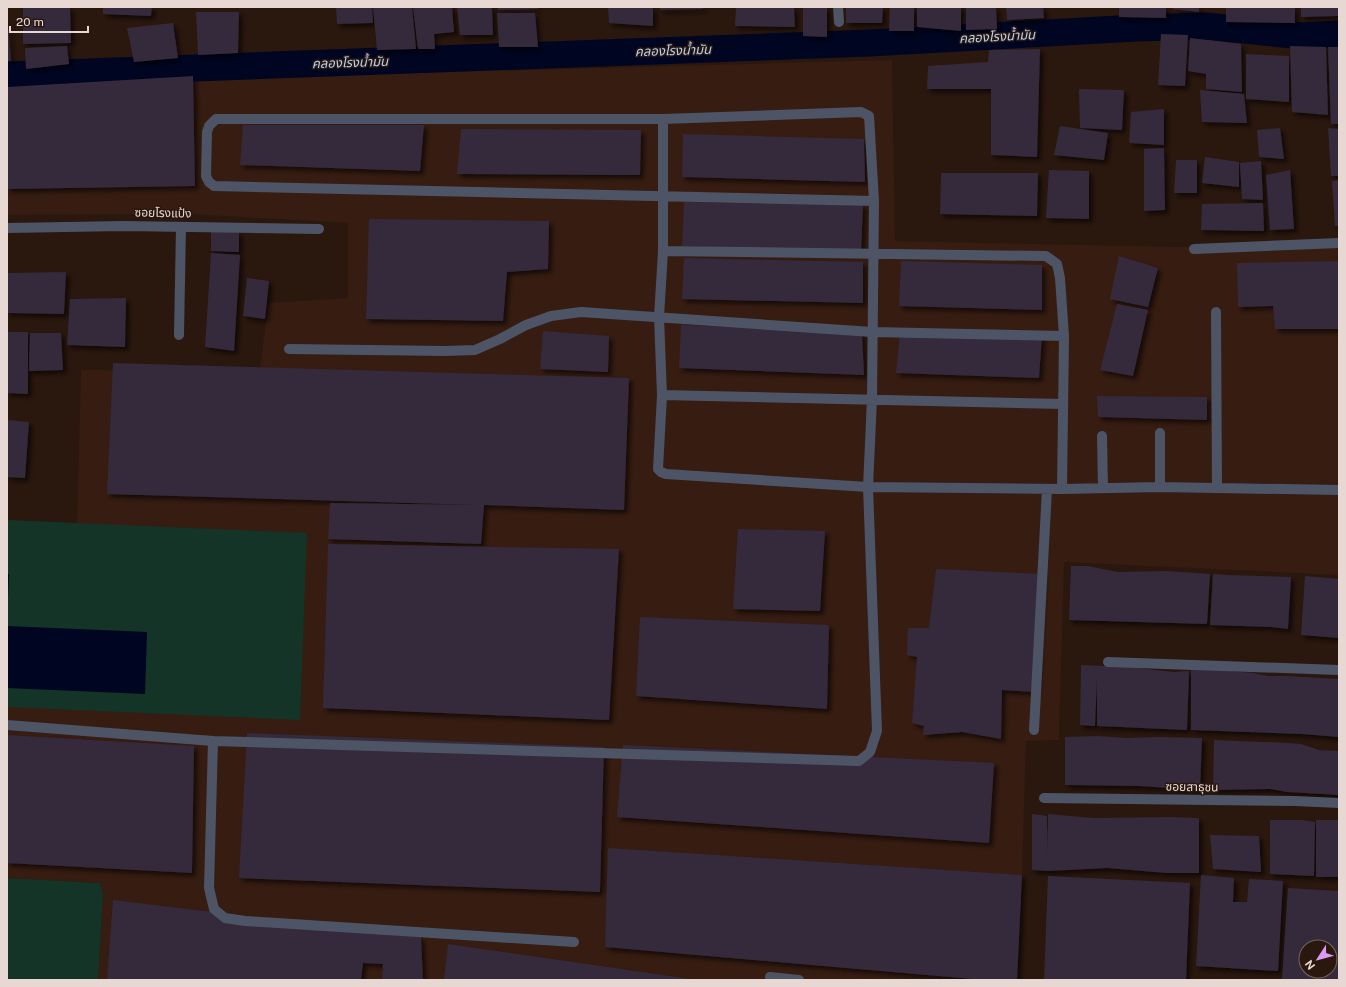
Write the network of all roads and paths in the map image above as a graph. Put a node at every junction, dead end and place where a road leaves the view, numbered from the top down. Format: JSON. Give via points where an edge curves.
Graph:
{"nodes":[{"id":1,"x":838,"y":7,"type":"edge"},
{"id":2,"x":838,"y":22,"type":"dead end"},
{"id":3,"x":663,"y":118,"type":"junction"},
{"id":4,"x":662,"y":195,"type":"junction"},
{"id":5,"x":874,"y":201,"type":"junction"},
{"id":6,"x":181,"y":227,"type":"junction"},
{"id":7,"x":7,"y":228,"type":"edge"},
{"id":8,"x":319,"y":229,"type":"dead end"},
{"id":9,"x":1339,"y":243,"type":"edge"},
{"id":10,"x":1194,"y":249,"type":"dead end"},
{"id":11,"x":663,"y":251,"type":"junction"},
{"id":12,"x":873,"y":253,"type":"junction"},
{"id":13,"x":1216,"y":312,"type":"dead end"},
{"id":14,"x":659,"y":317,"type":"junction"},
{"id":15,"x":872,"y":332,"type":"junction"},
{"id":16,"x":179,"y":336,"type":"dead end"},
{"id":17,"x":1064,"y":336,"type":"junction"},
{"id":18,"x":289,"y":348,"type":"dead end"},
{"id":19,"x":662,"y":395,"type":"junction"},
{"id":20,"x":872,"y":399,"type":"junction"},
{"id":21,"x":1063,"y":404,"type":"junction"},
{"id":22,"x":1160,"y":433,"type":"dead end"},
{"id":23,"x":1102,"y":436,"type":"dead end"},
{"id":24,"x":868,"y":487,"type":"junction"},
{"id":25,"x":1160,"y":487,"type":"junction"},
{"id":26,"x":1103,"y":488,"type":"junction"},
{"id":27,"x":1217,"y":488,"type":"junction"},
{"id":28,"x":1047,"y":489,"type":"junction"},
{"id":29,"x":1062,"y":489,"type":"junction"},
{"id":30,"x":1339,"y":490,"type":"edge"},
{"id":31,"x":1108,"y":662,"type":"dead end"},
{"id":32,"x":1339,"y":670,"type":"edge"},
{"id":33,"x":7,"y":725,"type":"edge"},
{"id":34,"x":1034,"y":730,"type":"dead end"},
{"id":35,"x":213,"y":741,"type":"junction"},
{"id":36,"x":1044,"y":798,"type":"dead end"},
{"id":37,"x":1339,"y":803,"type":"edge"},
{"id":38,"x":574,"y":942,"type":"dead end"},
{"id":39,"x":770,"y":977,"type":"dead end"},
{"id":40,"x":799,"y":980,"type":"edge"}],
"edges":[{"from":1,"to":2,"type":"street"},
{"from":3,"to":4,"type":"street"},
{"from":3,"to":4,"type":"street","via":[[216,119],[207,132],[206,176],[214,186]]},
{"from":3,"to":5,"type":"street","via":[[866,113],[869,116]]},
{"from":4,"to":5,"type":"street"},
{"from":4,"to":11,"type":"street"},
{"from":5,"to":12,"type":"street"},
{"from":6,"to":7,"type":"street","name":"ซอยโรงแป้ง"},
{"from":6,"to":8,"type":"street","name":"ซอยโรงแป้ง"},
{"from":6,"to":16,"type":"street"},
{"from":9,"to":10,"type":"street"},
{"from":11,"to":12,"type":"street"},
{"from":11,"to":14,"type":"street"},
{"from":12,"to":15,"type":"street"},
{"from":12,"to":17,"type":"street","via":[[1046,256],[1057,264]]},
{"from":13,"to":27,"type":"street"},
{"from":14,"to":15,"type":"street"},
{"from":14,"to":18,"type":"street","via":[[580,312],[551,316],[526,324],[475,350]]},
{"from":14,"to":19,"type":"street"},
{"from":15,"to":17,"type":"street"},
{"from":15,"to":20,"type":"street"},
{"from":17,"to":21,"type":"street"},
{"from":19,"to":20,"type":"street"},
{"from":19,"to":24,"type":"street","via":[[658,469],[661,472]]},
{"from":20,"to":21,"type":"street"},
{"from":20,"to":24,"type":"street"},
{"from":21,"to":29,"type":"street"},
{"from":22,"to":25,"type":"street"},
{"from":23,"to":26,"type":"street"},
{"from":24,"to":28,"type":"street"},
{"from":24,"to":35,"type":"street","via":[[877,731],[870,752],[859,761]]},
{"from":25,"to":26,"type":"street"},
{"from":25,"to":27,"type":"street"},
{"from":26,"to":29,"type":"street"},
{"from":27,"to":30,"type":"street"},
{"from":28,"to":29,"type":"street"},
{"from":28,"to":34,"type":"street"},
{"from":31,"to":32,"type":"street"},
{"from":33,"to":35,"type":"street"},
{"from":35,"to":38,"type":"street","via":[[209,888],[214,909],[225,918]]},
{"from":36,"to":37,"type":"street","name":"ซอยสาธุชน"},
{"from":39,"to":40,"type":"street"}]}
